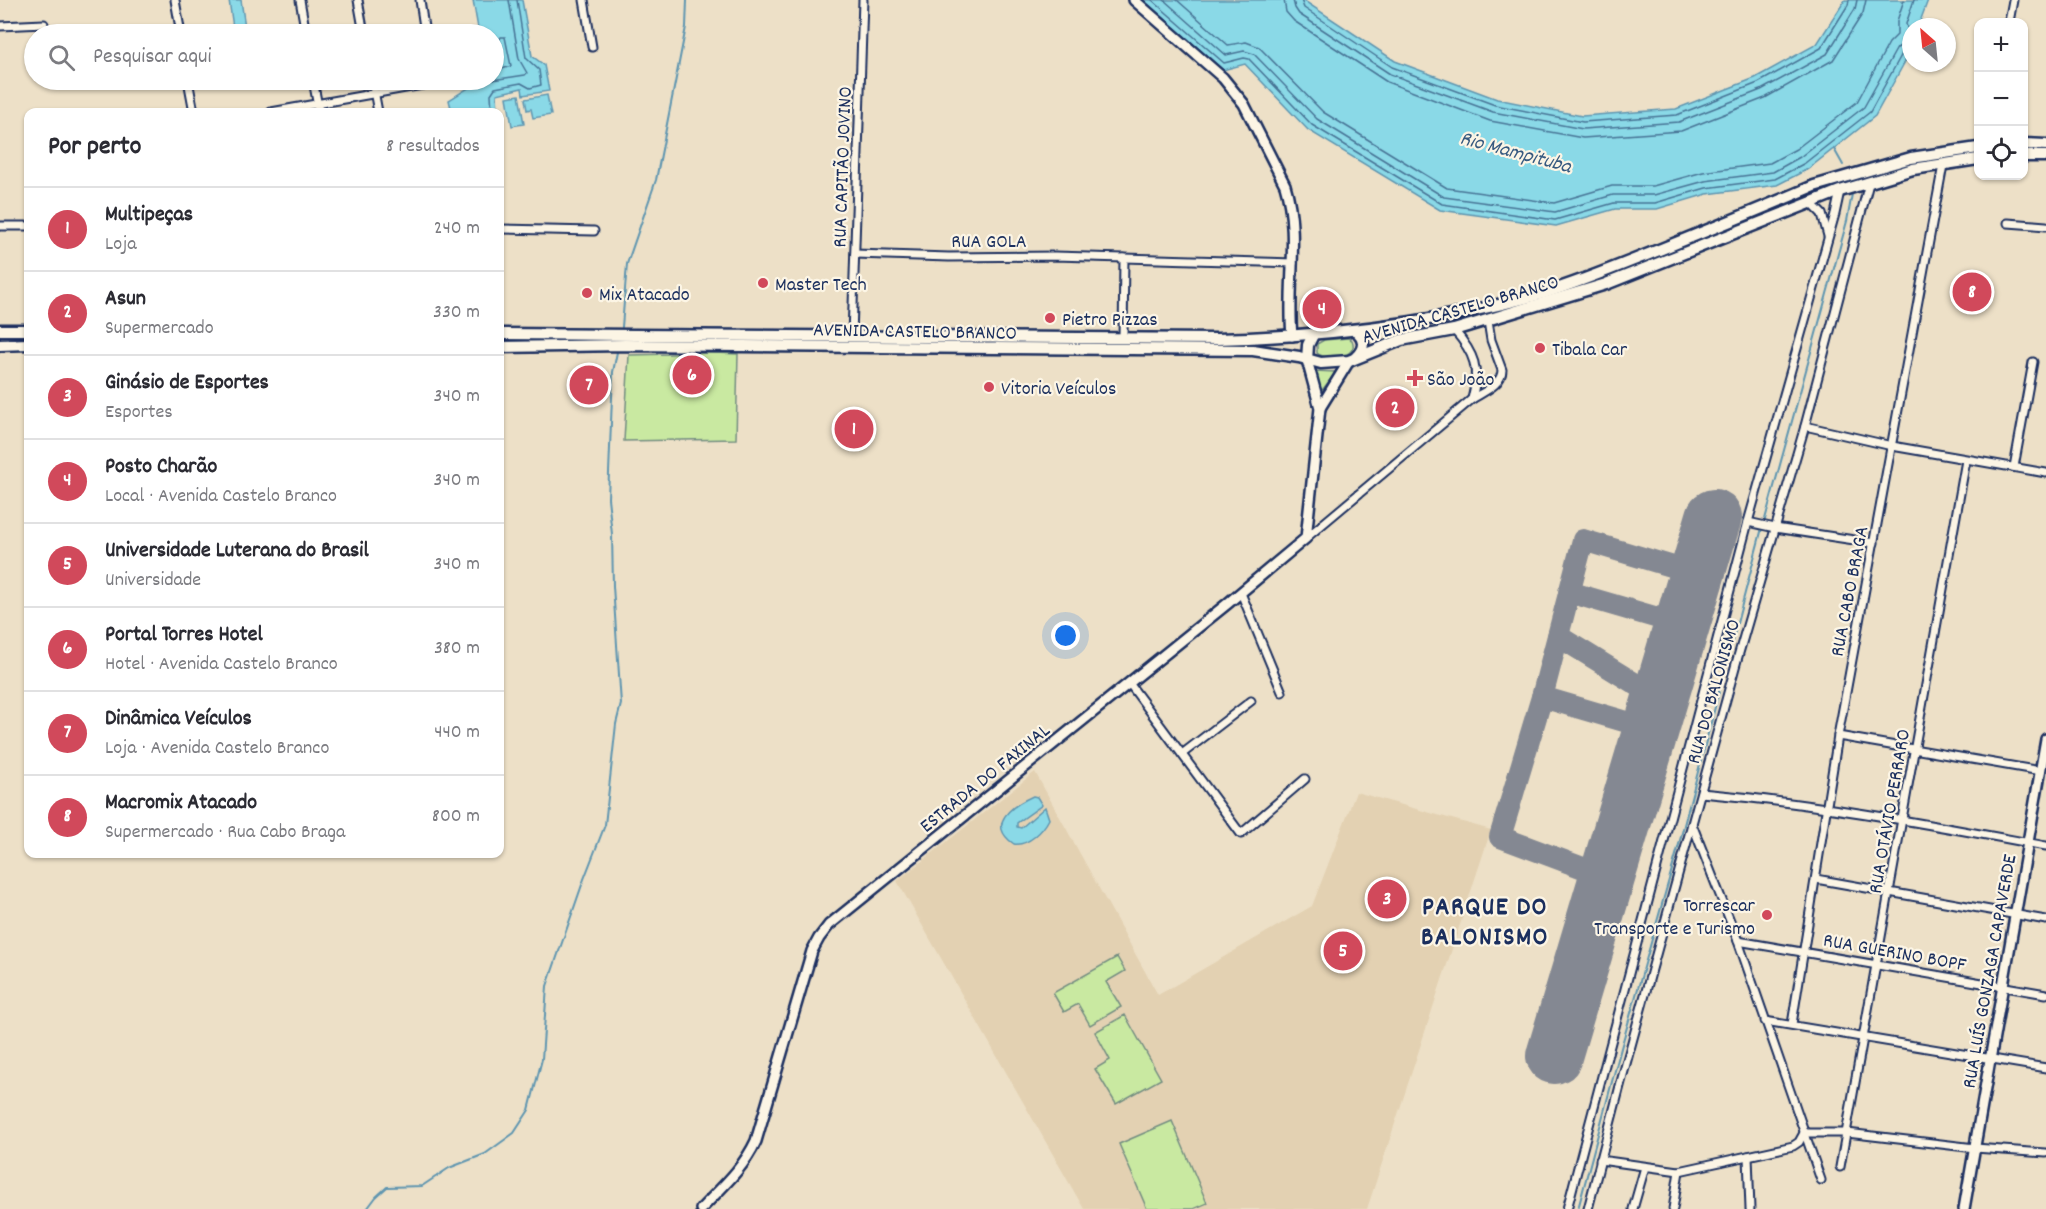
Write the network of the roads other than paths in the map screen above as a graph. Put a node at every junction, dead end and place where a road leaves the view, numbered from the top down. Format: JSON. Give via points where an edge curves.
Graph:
{"nodes":[{"id":1,"x":175,"y":0,"type":"edge"},
{"id":2,"x":300,"y":0,"type":"edge"},
{"id":3,"x":358,"y":0,"type":"edge"},
{"id":4,"x":420,"y":0,"type":"edge"},
{"id":5,"x":584,"y":0,"type":"edge"},
{"id":6,"x":863,"y":0,"type":"edge"},
{"id":7,"x":1134,"y":0,"type":"edge"},
{"id":8,"x":2013,"y":0,"type":"edge"},
{"id":9,"x":2010,"y":18,"type":"edge"},
{"id":10,"x":179,"y":24,"type":"edge"},
{"id":11,"x":304,"y":24,"type":"edge"},
{"id":12,"x":362,"y":24,"type":"edge"},
{"id":13,"x":424,"y":24,"type":"edge"},
{"id":14,"x":24,"y":25,"type":"edge"},
{"id":15,"x":0,"y":26,"type":"edge"},
{"id":16,"x":592,"y":47,"type":"dead end"},
{"id":17,"x":190,"y":90,"type":"edge"},
{"id":18,"x":315,"y":90,"type":"edge"},
{"id":19,"x":373,"y":90,"type":"edge"},
{"id":20,"x":396,"y":90,"type":"edge"},
{"id":21,"x":374,"y":95,"type":"junction"},
{"id":22,"x":193,"y":108,"type":"edge"},
{"id":23,"x":318,"y":108,"type":"edge"},
{"id":24,"x":322,"y":108,"type":"edge"},
{"id":25,"x":377,"y":108,"type":"edge"},
{"id":26,"x":2028,"y":144,"type":"edge"},
{"id":27,"x":2046,"y":145,"type":"edge"},
{"id":28,"x":1974,"y":149,"type":"edge"},
{"id":29,"x":2028,"y":156,"type":"edge"},
{"id":30,"x":2046,"y":156,"type":"edge"},
{"id":31,"x":1974,"y":160,"type":"edge"},
{"id":32,"x":1943,"y":165,"type":"junction"},
{"id":33,"x":1869,"y":183,"type":"junction"},
{"id":34,"x":1840,"y":191,"type":"junction"},
{"id":35,"x":1810,"y":202,"type":"junction"},
{"id":36,"x":2008,"y":223,"type":"dead end"},
{"id":37,"x":0,"y":226,"type":"edge"},
{"id":38,"x":24,"y":226,"type":"edge"},
{"id":39,"x":2046,"y":226,"type":"edge"},
{"id":40,"x":504,"y":229,"type":"edge"},
{"id":41,"x":594,"y":231,"type":"dead end"},
{"id":42,"x":1828,"y":237,"type":"junction"},
{"id":43,"x":855,"y":254,"type":"junction"},
{"id":44,"x":1124,"y":258,"type":"junction"},
{"id":45,"x":1293,"y":263,"type":"junction"},
{"id":46,"x":1488,"y":321,"type":"junction"},
{"id":47,"x":0,"y":330,"type":"edge"},
{"id":48,"x":24,"y":330,"type":"edge"},
{"id":49,"x":1355,"y":330,"type":"junction"},
{"id":50,"x":1454,"y":330,"type":"junction"},
{"id":51,"x":504,"y":334,"type":"edge"},
{"id":52,"x":1313,"y":335,"type":"junction"},
{"id":53,"x":852,"y":336,"type":"junction"},
{"id":54,"x":1292,"y":336,"type":"junction"},
{"id":55,"x":1124,"y":338,"type":"junction"},
{"id":56,"x":24,"y":344,"type":"edge"},
{"id":57,"x":0,"y":345,"type":"edge"},
{"id":58,"x":504,"y":346,"type":"edge"},
{"id":59,"x":1303,"y":358,"type":"junction"},
{"id":60,"x":1352,"y":359,"type":"junction"},
{"id":61,"x":2033,"y":362,"type":"dead end"},
{"id":62,"x":1472,"y":399,"type":"junction"},
{"id":63,"x":1320,"y":408,"type":"junction"},
{"id":64,"x":1805,"y":426,"type":"junction"},
{"id":65,"x":1892,"y":447,"type":"junction"},
{"id":66,"x":1966,"y":460,"type":"junction"},
{"id":67,"x":2014,"y":467,"type":"junction"},
{"id":68,"x":2046,"y":473,"type":"edge"},
{"id":69,"x":1752,"y":522,"type":"junction"},
{"id":70,"x":1773,"y":528,"type":"junction"},
{"id":71,"x":1306,"y":538,"type":"junction"},
{"id":72,"x":1874,"y":543,"type":"junction"},
{"id":73,"x":1241,"y":593,"type":"junction"},
{"id":74,"x":1129,"y":683,"type":"junction"},
{"id":75,"x":1282,"y":692,"type":"dead end"},
{"id":76,"x":1251,"y":701,"type":"dead end"},
{"id":77,"x":1838,"y":736,"type":"junction"},
{"id":78,"x":2046,"y":739,"type":"edge"},
{"id":79,"x":1915,"y":748,"type":"junction"},
{"id":80,"x":1182,"y":754,"type":"junction"},
{"id":81,"x":2043,"y":771,"type":"edge"},
{"id":82,"x":1305,"y":779,"type":"dead end"},
{"id":83,"x":1701,"y":793,"type":"junction"},
{"id":84,"x":1827,"y":807,"type":"junction"},
{"id":85,"x":1902,"y":821,"type":"junction"},
{"id":86,"x":1692,"y":824,"type":"junction"},
{"id":87,"x":2028,"y":843,"type":"junction"},
{"id":88,"x":2046,"y":846,"type":"edge"},
{"id":89,"x":1816,"y":879,"type":"junction"},
{"id":90,"x":1890,"y":892,"type":"junction"},
{"id":91,"x":2016,"y":914,"type":"junction"},
{"id":92,"x":2046,"y":920,"type":"edge"},
{"id":93,"x":1738,"y":941,"type":"junction"},
{"id":94,"x":1802,"y":951,"type":"junction"},
{"id":95,"x":1878,"y":964,"type":"junction"},
{"id":96,"x":2004,"y":987,"type":"junction"},
{"id":97,"x":2046,"y":994,"type":"edge"},
{"id":98,"x":1765,"y":1021,"type":"junction"},
{"id":99,"x":1792,"y":1024,"type":"junction"},
{"id":100,"x":1863,"y":1036,"type":"junction"},
{"id":101,"x":1990,"y":1058,"type":"junction"},
{"id":102,"x":2046,"y":1068,"type":"edge"},
{"id":103,"x":1804,"y":1133,"type":"junction"},
{"id":104,"x":1847,"y":1133,"type":"junction"},
{"id":105,"x":1975,"y":1148,"type":"junction"},
{"id":106,"x":2046,"y":1153,"type":"edge"},
{"id":107,"x":1748,"y":1156,"type":"junction"},
{"id":108,"x":1600,"y":1160,"type":"junction"},
{"id":109,"x":1645,"y":1167,"type":"junction"},
{"id":110,"x":1840,"y":1167,"type":"dead end"},
{"id":111,"x":1679,"y":1171,"type":"junction"},
{"id":112,"x":1821,"y":1180,"type":"dead end"},
{"id":113,"x":700,"y":1209,"type":"edge"},
{"id":114,"x":1567,"y":1209,"type":"edge"},
{"id":115,"x":1588,"y":1209,"type":"edge"},
{"id":116,"x":1633,"y":1209,"type":"edge"},
{"id":117,"x":1672,"y":1209,"type":"edge"},
{"id":118,"x":1750,"y":1209,"type":"edge"},
{"id":119,"x":1964,"y":1209,"type":"edge"}],
"edges":[{"from":1,"to":10,"type":"street"},
{"from":2,"to":11,"type":"street"},
{"from":3,"to":12,"type":"street"},
{"from":4,"to":13,"type":"street"},
{"from":5,"to":16,"type":"street"},
{"from":6,"to":43,"type":"street","name":"RUA CAPITÃO JOVINO"},
{"from":7,"to":45,"type":"street","via":[[1223,78],[1244,104],[1290,200]]},
{"from":8,"to":9,"type":"street"},
{"from":14,"to":15,"type":"street"},
{"from":17,"to":22,"type":"street"},
{"from":18,"to":23,"type":"street"},
{"from":19,"to":21,"type":"street"},
{"from":20,"to":21,"type":"street"},
{"from":21,"to":24,"type":"street"},
{"from":21,"to":25,"type":"street"},
{"from":26,"to":27,"type":"main road"},
{"from":28,"to":49,"type":"main road","name":"AVENIDA CASTELO BRANCO","via":[[1911,158],[1845,175],[1605,272],[1545,292],[1447,317]]},
{"from":29,"to":30,"type":"main road"},
{"from":31,"to":32,"type":"main road","name":"AVENIDA CASTELO BRANCO"},
{"from":32,"to":33,"type":"main road","name":"AVENIDA CASTELO BRANCO"},
{"from":32,"to":65,"type":"street","name":"RUA CABO BRAGA"},
{"from":33,"to":34,"type":"main road","name":"AVENIDA CASTELO BRANCO"},
{"from":33,"to":64,"type":"street","name":"RUA DO BALONISMO"},
{"from":34,"to":35,"type":"main road","name":"AVENIDA CASTELO BRANCO"},
{"from":34,"to":42,"type":"street","name":"RUA DO BALONISMO"},
{"from":35,"to":42,"type":"street","via":[[1822,214]]},
{"from":35,"to":46,"type":"main road","name":"AVENIDA CASTELO BRANCO","via":[[1606,284]]},
{"from":36,"to":39,"type":"street"},
{"from":37,"to":38,"type":"street"},
{"from":40,"to":41,"type":"street"},
{"from":42,"to":69,"type":"street","name":"RUA DO BALONISMO"},
{"from":43,"to":44,"type":"street","name":"RUA GOLA"},
{"from":43,"to":53,"type":"street","name":"RUA CAPITÃO JOVINO"},
{"from":44,"to":45,"type":"street","name":"RUA GOLA"},
{"from":44,"to":55,"type":"street"},
{"from":45,"to":54,"type":"street"},
{"from":46,"to":50,"type":"main road","name":"AVENIDA CASTELO BRANCO"},
{"from":46,"to":62,"type":"street","via":[[1502,374],[1497,383]]},
{"from":47,"to":48,"type":"main road"},
{"from":49,"to":52,"type":"main road","name":"AVENIDA CASTELO BRANCO"},
{"from":49,"to":60,"type":"main road","via":[[1364,344]]},
{"from":50,"to":60,"type":"main road","name":"AVENIDA CASTELO BRANCO","via":[[1401,340]]},
{"from":50,"to":62,"type":"street","via":[[1476,369]]},
{"from":51,"to":53,"type":"main road","name":"AVENIDA CASTELO BRANCO"},
{"from":52,"to":54,"type":"main road","name":"AVENIDA CASTELO BRANCO"},
{"from":52,"to":59,"type":"main road"},
{"from":53,"to":55,"type":"main road","name":"AVENIDA CASTELO BRANCO"},
{"from":54,"to":55,"type":"main road","name":"AVENIDA CASTELO BRANCO"},
{"from":54,"to":59,"type":"main road"},
{"from":56,"to":57,"type":"main road"},
{"from":58,"to":59,"type":"main road","name":"AVENIDA CASTELO BRANCO","via":[[1191,349],[1253,350]]},
{"from":59,"to":60,"type":"main road","name":"AVENIDA CASTELO BRANCO","via":[[1332,363]]},
{"from":59,"to":63,"type":"street"},
{"from":60,"to":63,"type":"street"},
{"from":61,"to":67,"type":"street"},
{"from":62,"to":71,"type":"street"},
{"from":63,"to":71,"type":"street"},
{"from":64,"to":65,"type":"street"},
{"from":64,"to":70,"type":"street","name":"RUA DO BALONISMO"},
{"from":65,"to":66,"type":"street"},
{"from":65,"to":72,"type":"street","name":"RUA CABO BRAGA"},
{"from":66,"to":67,"type":"street"},
{"from":66,"to":79,"type":"street","name":"RUA OTÁVIO PERRARO"},
{"from":67,"to":68,"type":"street"},
{"from":69,"to":70,"type":"street"},
{"from":69,"to":114,"type":"street","name":"RUA DO BALONISMO"},
{"from":70,"to":72,"type":"street"},
{"from":70,"to":83,"type":"street","name":"RUA DO BALONISMO"},
{"from":71,"to":73,"type":"street","name":"ESTRADA DO FAXINAL"},
{"from":72,"to":77,"type":"street","name":"RUA CABO BRAGA"},
{"from":73,"to":74,"type":"street","name":"ESTRADA DO FAXINAL"},
{"from":73,"to":75,"type":"street"},
{"from":74,"to":80,"type":"street"},
{"from":74,"to":113,"type":"street","name":"ESTRADA DO FAXINAL","via":[[824,932],[812,951],[750,1155]]},
{"from":76,"to":80,"type":"street"},
{"from":77,"to":79,"type":"street"},
{"from":77,"to":84,"type":"street","name":"RUA CABO BRAGA"},
{"from":78,"to":81,"type":"street","name":"RUA LUÍS GONZAGA CAPAVERDE"},
{"from":79,"to":81,"type":"street"},
{"from":79,"to":85,"type":"street","name":"RUA OTÁVIO PERRARO"},
{"from":80,"to":82,"type":"street","via":[[1241,834]]},
{"from":81,"to":87,"type":"street","name":"RUA LUÍS GONZAGA CAPAVERDE"},
{"from":83,"to":84,"type":"street"},
{"from":83,"to":86,"type":"street","name":"RUA DO BALONISMO"},
{"from":84,"to":85,"type":"street"},
{"from":84,"to":89,"type":"street","name":"RUA CABO BRAGA"},
{"from":85,"to":87,"type":"street"},
{"from":85,"to":90,"type":"street","name":"RUA OTÁVIO PERRARO"},
{"from":86,"to":93,"type":"street"},
{"from":86,"to":108,"type":"street","name":"RUA DO BALONISMO"},
{"from":87,"to":88,"type":"street"},
{"from":87,"to":91,"type":"street","name":"RUA LUÍS GONZAGA CAPAVERDE"},
{"from":89,"to":90,"type":"street"},
{"from":89,"to":94,"type":"street","name":"RUA CABO BRAGA"},
{"from":90,"to":91,"type":"street"},
{"from":90,"to":95,"type":"street","name":"RUA OTÁVIO PERRARO"},
{"from":91,"to":92,"type":"street"},
{"from":91,"to":96,"type":"street","name":"RUA LUÍS GONZAGA CAPAVERDE"},
{"from":93,"to":94,"type":"street","name":"RUA GUERINO BOPF"},
{"from":93,"to":98,"type":"street"},
{"from":94,"to":95,"type":"street","name":"RUA GUERINO BOPF"},
{"from":94,"to":99,"type":"street","name":"RUA CABO BRAGA"},
{"from":95,"to":96,"type":"street","name":"RUA GUERINO BOPF"},
{"from":95,"to":100,"type":"street","name":"RUA OTÁVIO PERRARO"},
{"from":96,"to":97,"type":"street","name":"RUA GUERINO BOPF"},
{"from":96,"to":101,"type":"street","name":"RUA LUÍS GONZAGA CAPAVERDE"},
{"from":98,"to":99,"type":"street"},
{"from":98,"to":103,"type":"street"},
{"from":99,"to":100,"type":"street"},
{"from":100,"to":101,"type":"street"},
{"from":100,"to":104,"type":"street","name":"RUA OTÁVIO PERRARO"},
{"from":101,"to":102,"type":"street"},
{"from":101,"to":105,"type":"street","name":"RUA LUÍS GONZAGA CAPAVERDE"},
{"from":103,"to":104,"type":"street"},
{"from":103,"to":107,"type":"street","via":[[1793,1146]]},
{"from":103,"to":112,"type":"street"},
{"from":104,"to":105,"type":"street"},
{"from":104,"to":110,"type":"street","name":"RUA OTÁVIO PERRARO"},
{"from":105,"to":106,"type":"street"},
{"from":105,"to":119,"type":"street","name":"RUA LUÍS GONZAGA CAPAVERDE"},
{"from":107,"to":111,"type":"street"},
{"from":107,"to":118,"type":"street"},
{"from":108,"to":109,"type":"street"},
{"from":108,"to":115,"type":"street","name":"RUA DO BALONISMO"},
{"from":109,"to":111,"type":"street"},
{"from":109,"to":116,"type":"street"},
{"from":111,"to":117,"type":"street"}]}
